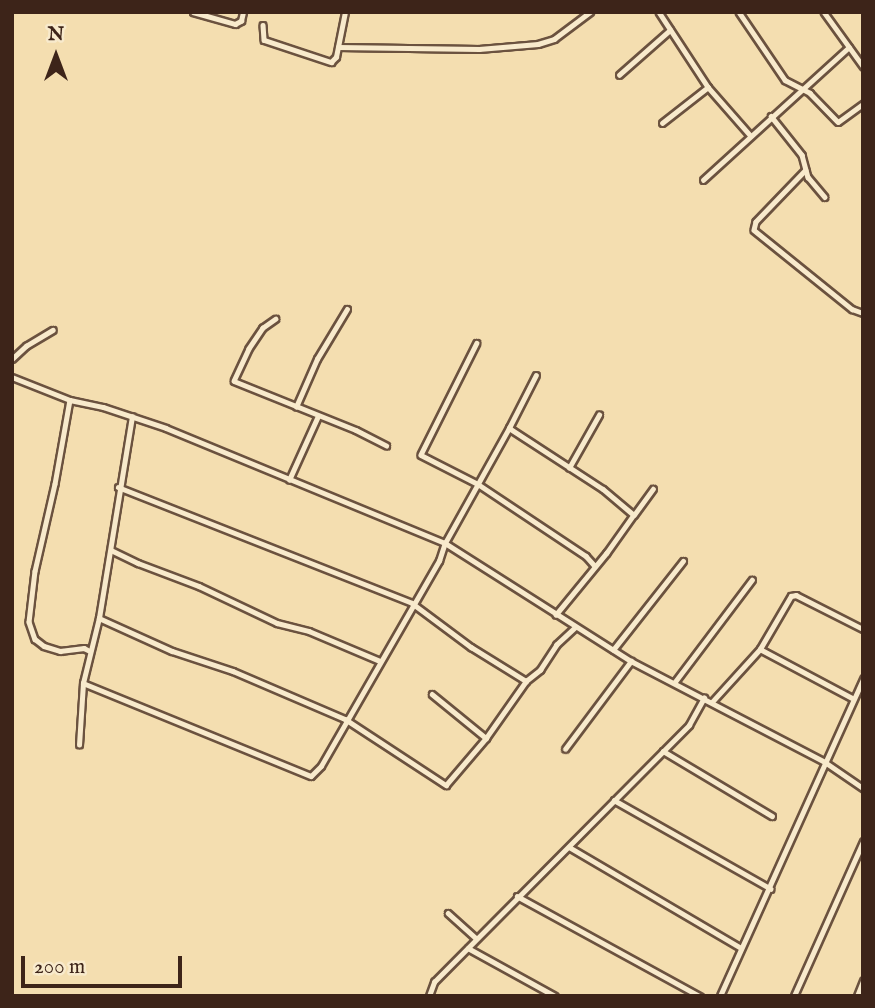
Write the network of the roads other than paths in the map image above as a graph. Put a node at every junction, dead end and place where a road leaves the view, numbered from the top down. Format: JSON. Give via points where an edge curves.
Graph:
{"nodes":[{"id":1,"x":193,"y":12,"type":"edge"},
{"id":2,"x":243,"y":12,"type":"edge"},
{"id":3,"x":345,"y":12,"type":"edge"},
{"id":4,"x":590,"y":12,"type":"edge"},
{"id":5,"x":659,"y":12,"type":"edge"},
{"id":6,"x":739,"y":12,"type":"edge"},
{"id":7,"x":824,"y":12,"type":"edge"},
{"id":8,"x":263,"y":25,"type":"dead end"},
{"id":9,"x":670,"y":30,"type":"junction"},
{"id":10,"x":338,"y":47,"type":"junction"},
{"id":11,"x":849,"y":47,"type":"junction"},
{"id":12,"x":863,"y":66,"type":"edge"},
{"id":13,"x":619,"y":75,"type":"dead end"},
{"id":14,"x":708,"y":87,"type":"junction"},
{"id":15,"x":803,"y":90,"type":"junction"},
{"id":16,"x":863,"y":104,"type":"edge"},
{"id":17,"x":771,"y":116,"type":"junction"},
{"id":18,"x":662,"y":123,"type":"dead end"},
{"id":19,"x":750,"y":135,"type":"junction"},
{"id":20,"x":806,"y":170,"type":"junction"},
{"id":21,"x":702,"y":180,"type":"dead end"},
{"id":22,"x":825,"y":197,"type":"dead end"},
{"id":23,"x":347,"y":309,"type":"dead end"},
{"id":24,"x":863,"y":313,"type":"edge"},
{"id":25,"x":276,"y":319,"type":"dead end"},
{"id":26,"x":53,"y":330,"type":"dead end"},
{"id":27,"x":477,"y":344,"type":"dead end"},
{"id":28,"x":12,"y":359,"type":"edge"},
{"id":29,"x":536,"y":375,"type":"dead end"},
{"id":30,"x":12,"y":377,"type":"edge"},
{"id":31,"x":70,"y":400,"type":"junction"},
{"id":32,"x":296,"y":407,"type":"junction"},
{"id":33,"x":599,"y":415,"type":"dead end"},
{"id":34,"x":318,"y":416,"type":"junction"},
{"id":35,"x":132,"y":417,"type":"junction"},
{"id":36,"x":509,"y":428,"type":"junction"},
{"id":37,"x":386,"y":445,"type":"dead end"},
{"id":38,"x":569,"y":468,"type":"junction"},
{"id":39,"x":289,"y":480,"type":"junction"},
{"id":40,"x":478,"y":484,"type":"junction"},
{"id":41,"x":118,"y":487,"type":"junction"},
{"id":42,"x":653,"y":489,"type":"dead end"},
{"id":43,"x":634,"y":515,"type":"junction"},
{"id":44,"x":445,"y":543,"type":"junction"},
{"id":45,"x":111,"y":550,"type":"junction"},
{"id":46,"x":682,"y":561,"type":"dead end"},
{"id":47,"x":594,"y":565,"type":"junction"},
{"id":48,"x":752,"y":580,"type":"dead end"},
{"id":49,"x":412,"y":603,"type":"junction"},
{"id":50,"x":556,"y":615,"type":"junction"},
{"id":51,"x":99,"y":618,"type":"junction"},
{"id":52,"x":575,"y":627,"type":"junction"},
{"id":53,"x":863,"y":629,"type":"edge"},
{"id":54,"x":760,"y":649,"type":"junction"},
{"id":55,"x":613,"y":650,"type":"junction"},
{"id":56,"x":90,"y":651,"type":"junction"},
{"id":57,"x":380,"y":661,"type":"junction"},
{"id":58,"x":631,"y":661,"type":"junction"},
{"id":59,"x":863,"y":680,"type":"edge"},
{"id":60,"x":526,"y":681,"type":"junction"},
{"id":61,"x":83,"y":682,"type":"junction"},
{"id":62,"x":674,"y":683,"type":"junction"},
{"id":63,"x":432,"y":695,"type":"dead end"},
{"id":64,"x":704,"y":698,"type":"junction"},
{"id":65,"x":852,"y":698,"type":"junction"},
{"id":66,"x":712,"y":702,"type":"junction"},
{"id":67,"x":345,"y":719,"type":"junction"},
{"id":68,"x":486,"y":738,"type":"junction"},
{"id":69,"x":79,"y":745,"type":"dead end"},
{"id":70,"x":565,"y":749,"type":"dead end"},
{"id":71,"x":663,"y":751,"type":"junction"},
{"id":72,"x":825,"y":762,"type":"junction"},
{"id":73,"x":863,"y":779,"type":"edge"},
{"id":74,"x":861,"y":786,"type":"edge"},
{"id":75,"x":614,"y":800,"type":"junction"},
{"id":76,"x":772,"y":816,"type":"dead end"},
{"id":77,"x":863,"y":842,"type":"edge"},
{"id":78,"x":569,"y":847,"type":"junction"},
{"id":79,"x":771,"y":889,"type":"junction"},
{"id":80,"x":517,"y":896,"type":"junction"},
{"id":81,"x":448,"y":913,"type":"dead end"},
{"id":82,"x":476,"y":938,"type":"junction"},
{"id":83,"x":468,"y":948,"type":"junction"},
{"id":84,"x":741,"y":948,"type":"junction"},
{"id":85,"x":863,"y":981,"type":"edge"},
{"id":86,"x":429,"y":996,"type":"edge"},
{"id":87,"x":555,"y":996,"type":"edge"},
{"id":88,"x":699,"y":996,"type":"edge"},
{"id":89,"x":720,"y":996,"type":"edge"},
{"id":90,"x":794,"y":996,"type":"edge"},
{"id":91,"x":857,"y":996,"type":"edge"}],
"edges":[{"from":1,"to":2,"type":"street","via":[[235,24],[242,21]]},
{"from":3,"to":10,"type":"street"},
{"from":4,"to":10,"type":"street","via":[[554,39],[538,44],[479,49]]},
{"from":5,"to":9,"type":"street"},
{"from":6,"to":15,"type":"street","via":[[785,80]]},
{"from":7,"to":11,"type":"street"},
{"from":8,"to":10,"type":"street","via":[[264,40],[298,53],[333,62]]},
{"from":9,"to":13,"type":"street"},
{"from":9,"to":14,"type":"street"},
{"from":11,"to":12,"type":"street"},
{"from":11,"to":15,"type":"street"},
{"from":14,"to":18,"type":"street"},
{"from":14,"to":19,"type":"street"},
{"from":15,"to":16,"type":"street","via":[[839,123]]},
{"from":15,"to":17,"type":"street"},
{"from":17,"to":19,"type":"street"},
{"from":17,"to":20,"type":"street","via":[[802,155]]},
{"from":19,"to":21,"type":"street"},
{"from":20,"to":22,"type":"street"},
{"from":20,"to":24,"type":"street","via":[[756,222],[754,230],[841,302]]},
{"from":23,"to":32,"type":"street","via":[[317,359]]},
{"from":25,"to":32,"type":"street","via":[[263,328],[249,349],[234,382]]},
{"from":26,"to":28,"type":"street"},
{"from":27,"to":40,"type":"street","via":[[421,456]]},
{"from":29,"to":36,"type":"street"},
{"from":30,"to":31,"type":"street"},
{"from":31,"to":35,"type":"street"},
{"from":31,"to":56,"type":"street","via":[[34,571],[29,622],[35,639],[44,646]]},
{"from":32,"to":34,"type":"street"},
{"from":33,"to":38,"type":"street"},
{"from":34,"to":37,"type":"street"},
{"from":34,"to":39,"type":"street"},
{"from":35,"to":39,"type":"street"},
{"from":35,"to":41,"type":"street"},
{"from":36,"to":38,"type":"street"},
{"from":36,"to":40,"type":"street"},
{"from":38,"to":43,"type":"street"},
{"from":39,"to":44,"type":"street"},
{"from":40,"to":44,"type":"street"},
{"from":40,"to":47,"type":"street"},
{"from":41,"to":45,"type":"street"},
{"from":41,"to":49,"type":"street"},
{"from":42,"to":43,"type":"street"},
{"from":43,"to":47,"type":"street"},
{"from":44,"to":49,"type":"street"},
{"from":44,"to":50,"type":"street"},
{"from":45,"to":51,"type":"street"},
{"from":45,"to":57,"type":"street","via":[[277,623],[309,631]]},
{"from":46,"to":55,"type":"street"},
{"from":47,"to":50,"type":"street"},
{"from":48,"to":62,"type":"street"},
{"from":49,"to":57,"type":"street"},
{"from":49,"to":60,"type":"street"},
{"from":50,"to":52,"type":"street"},
{"from":51,"to":56,"type":"street"},
{"from":51,"to":67,"type":"street"},
{"from":52,"to":55,"type":"street"},
{"from":52,"to":60,"type":"street"},
{"from":53,"to":54,"type":"street","via":[[791,596]]},
{"from":54,"to":65,"type":"street"},
{"from":54,"to":66,"type":"street"},
{"from":55,"to":58,"type":"street"},
{"from":56,"to":61,"type":"street"},
{"from":57,"to":67,"type":"street"},
{"from":58,"to":62,"type":"street"},
{"from":58,"to":70,"type":"street"},
{"from":59,"to":65,"type":"street"},
{"from":60,"to":68,"type":"street"},
{"from":61,"to":67,"type":"street","via":[[311,776]]},
{"from":61,"to":69,"type":"street"},
{"from":62,"to":64,"type":"street"},
{"from":63,"to":68,"type":"street"},
{"from":64,"to":66,"type":"street"},
{"from":64,"to":71,"type":"street","via":[[689,725]]},
{"from":65,"to":72,"type":"street"},
{"from":66,"to":72,"type":"street"},
{"from":67,"to":68,"type":"street","via":[[446,785]]},
{"from":71,"to":75,"type":"street"},
{"from":71,"to":76,"type":"street"},
{"from":72,"to":74,"type":"street"},
{"from":72,"to":79,"type":"street"},
{"from":73,"to":74,"type":"street"},
{"from":75,"to":78,"type":"street"},
{"from":75,"to":79,"type":"street"},
{"from":77,"to":90,"type":"street"},
{"from":78,"to":80,"type":"street"},
{"from":78,"to":84,"type":"street"},
{"from":79,"to":84,"type":"street"},
{"from":80,"to":82,"type":"street"},
{"from":80,"to":88,"type":"street"},
{"from":81,"to":82,"type":"street"},
{"from":82,"to":83,"type":"street"},
{"from":83,"to":86,"type":"street","via":[[433,982]]},
{"from":83,"to":87,"type":"street"},
{"from":84,"to":89,"type":"street"},
{"from":85,"to":91,"type":"street"}]}
